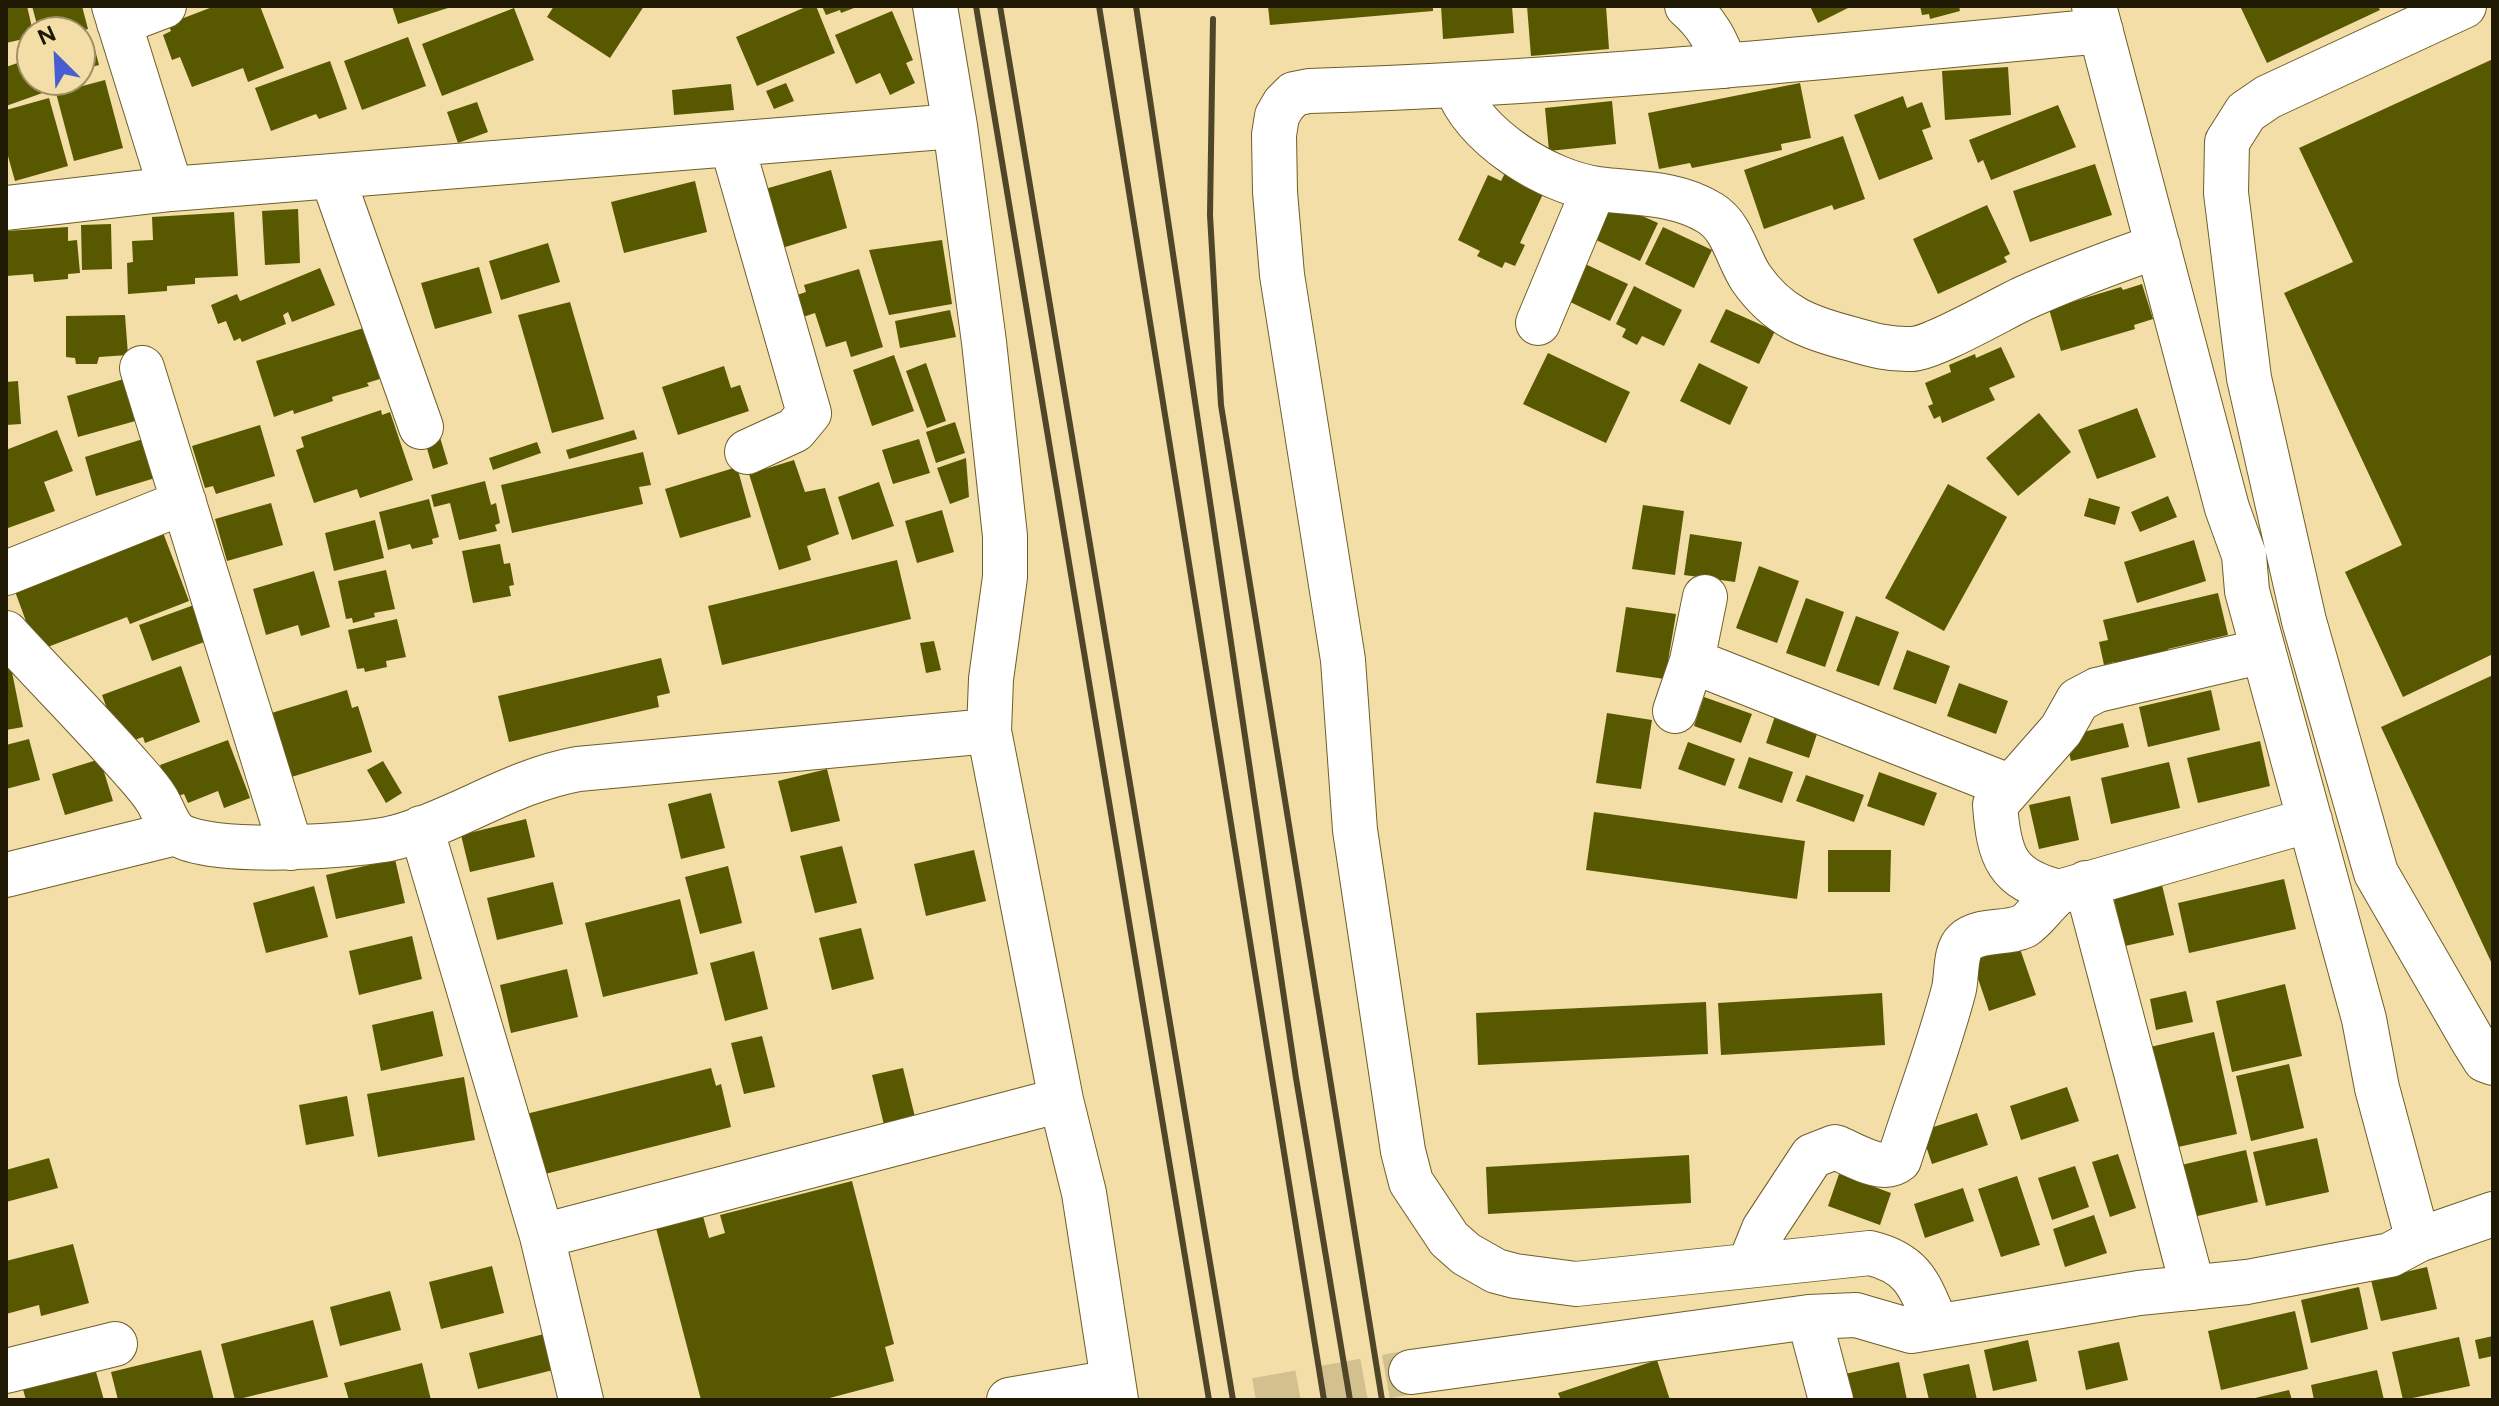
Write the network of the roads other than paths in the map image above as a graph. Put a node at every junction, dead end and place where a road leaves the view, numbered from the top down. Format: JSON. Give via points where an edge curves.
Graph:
{"nodes":[{"id":1,"x":164,"y":6,"type":"edge"},
{"id":2,"x":935,"y":6,"type":"edge"},
{"id":3,"x":1687,"y":6,"type":"edge"},
{"id":4,"x":2464,"y":6,"type":"edge"},
{"id":5,"x":116,"y":14,"type":"edge"},
{"id":6,"x":2097,"y":19,"type":"edge"},
{"id":7,"x":1725,"y":66,"type":"junction"},
{"id":8,"x":1456,"y":86,"type":"junction"},
{"id":9,"x":955,"y":126,"type":"junction"},
{"id":10,"x":732,"y":145,"type":"junction"},
{"id":11,"x":332,"y":176,"type":"junction"},
{"id":12,"x":171,"y":189,"type":"junction"},
{"id":13,"x":1594,"y":189,"type":"junction"},
{"id":14,"x":6,"y":208,"type":"edge"},
{"id":15,"x":2158,"y":246,"type":"junction"},
{"id":16,"x":1538,"y":323,"type":"dead end"},
{"id":17,"x":142,"y":368,"type":"dead end"},
{"id":18,"x":421,"y":427,"type":"dead end"},
{"id":19,"x":747,"y":452,"type":"dead end"},
{"id":20,"x":184,"y":502,"type":"junction"},
{"id":21,"x":6,"y":573,"type":"edge"},
{"id":22,"x":1705,"y":597,"type":"dead end"},
{"id":23,"x":6,"y":633,"type":"edge"},
{"id":24,"x":2263,"y":651,"type":"junction"},
{"id":25,"x":1692,"y":661,"type":"junction"},
{"id":26,"x":1675,"y":711,"type":"dead end"},
{"id":27,"x":989,"y":731,"type":"junction"},
{"id":28,"x":2011,"y":787,"type":"junction"},
{"id":29,"x":2310,"y":820,"type":"junction"},
{"id":30,"x":421,"y":828,"type":"junction"},
{"id":31,"x":176,"y":833,"type":"junction"},
{"id":32,"x":291,"y":848,"type":"junction"},
{"id":33,"x":6,"y":875,"type":"edge"},
{"id":34,"x":2072,"y":888,"type":"junction"},
{"id":35,"x":2493,"y":1063,"type":"edge"},
{"id":36,"x":1061,"y":1100,"type":"junction"},
{"id":37,"x":2493,"y":1214,"type":"edge"},
{"id":38,"x":542,"y":1236,"type":"junction"},
{"id":39,"x":2418,"y":1240,"type":"junction"},
{"id":40,"x":1753,"y":1265,"type":"junction"},
{"id":41,"x":2193,"y":1288,"type":"junction"},
{"id":42,"x":1809,"y":1317,"type":"junction"},
{"id":43,"x":1937,"y":1326,"type":"junction"},
{"id":44,"x":115,"y":1344,"type":"dead end"},
{"id":45,"x":6,"y":1371,"type":"edge"},
{"id":46,"x":1411,"y":1372,"type":"tunnel mouth"},
{"id":47,"x":1115,"y":1391,"type":"edge"},
{"id":48,"x":581,"y":1400,"type":"edge"},
{"id":49,"x":1009,"y":1400,"type":"edge"},
{"id":50,"x":1831,"y":1400,"type":"edge"}],
"edges":[{"from":1,"to":5,"type":"street"},
{"from":2,"to":9,"type":"street"},
{"from":3,"to":7,"type":"street","via":[[1717,43]]},
{"from":4,"to":35,"type":"street","via":[[2246,112],[2227,142],[2226,193],[2249,378],[2304,621],[2376,873],[2473,1041]]},
{"from":5,"to":12,"type":"street"},
{"from":6,"to":7,"type":"street"},
{"from":6,"to":15,"type":"street"},
{"from":7,"to":8,"type":"street"},
{"from":8,"to":13,"type":"street","via":[[1467,109],[1492,138],[1555,175]]},
{"from":8,"to":40,"type":"street","via":[[1294,94],[1277,116],[1274,135],[1282,275],[1343,660],[1355,830],[1403,1151],[1411,1182],[1449,1239],[1496,1271],[1576,1284]]},
{"from":9,"to":10,"type":"street"},
{"from":9,"to":27,"type":"street","via":[[1005,536]]},
{"from":10,"to":11,"type":"street"},
{"from":10,"to":19,"type":"street","via":[[809,413],[795,430]]},
{"from":11,"to":12,"type":"street"},
{"from":11,"to":18,"type":"street"},
{"from":12,"to":14,"type":"street"},
{"from":13,"to":15,"type":"street","via":[[1661,195],[1708,212],[1721,221],[1752,279],[1785,314],[1808,327],[1881,347],[1916,349],[2084,272]]},
{"from":13,"to":16,"type":"street"},
{"from":15,"to":24,"type":"street","via":[[2244,555],[2247,591]]},
{"from":17,"to":20,"type":"street"},
{"from":20,"to":21,"type":"street"},
{"from":20,"to":32,"type":"street"},
{"from":22,"to":25,"type":"street"},
{"from":23,"to":31,"type":"street","via":[[133,770]]},
{"from":24,"to":28,"type":"street","via":[[2097,690],[2078,700],[2061,730]]},
{"from":24,"to":29,"type":"street"},
{"from":25,"to":26,"type":"street"},
{"from":25,"to":28,"type":"street"},
{"from":27,"to":30,"type":"street","via":[[548,774]]},
{"from":27,"to":36,"type":"street"},
{"from":28,"to":34,"type":"street","via":[[1995,805],[2011,870],[2043,888]]},
{"from":29,"to":34,"type":"street"},
{"from":29,"to":39,"type":"street"},
{"from":30,"to":32,"type":"street","via":[[365,842]]},
{"from":30,"to":38,"type":"street"},
{"from":31,"to":32,"type":"street","via":[[194,841]]},
{"from":31,"to":33,"type":"street"},
{"from":34,"to":40,"type":"street","via":[[2044,903],[2029,924],[1966,940],[1899,1160],[1884,1167],[1835,1147],[1812,1156],[1764,1229]]},
{"from":34,"to":41,"type":"street"},
{"from":36,"to":38,"type":"street"},
{"from":36,"to":47,"type":"street","via":[[1084,1193]]},
{"from":37,"to":39,"type":"street"},
{"from":38,"to":48,"type":"street"},
{"from":39,"to":41,"type":"street","via":[[2390,1255]]},
{"from":40,"to":43,"type":"street","via":[[1870,1253],[1893,1258],[1915,1277]]},
{"from":41,"to":43,"type":"street"},
{"from":42,"to":43,"type":"street","via":[[1856,1315],[1911,1331]]},
{"from":42,"to":46,"type":"street"},
{"from":42,"to":50,"type":"street"},
{"from":44,"to":45,"type":"street"},
{"from":47,"to":49,"type":"street"}]}
